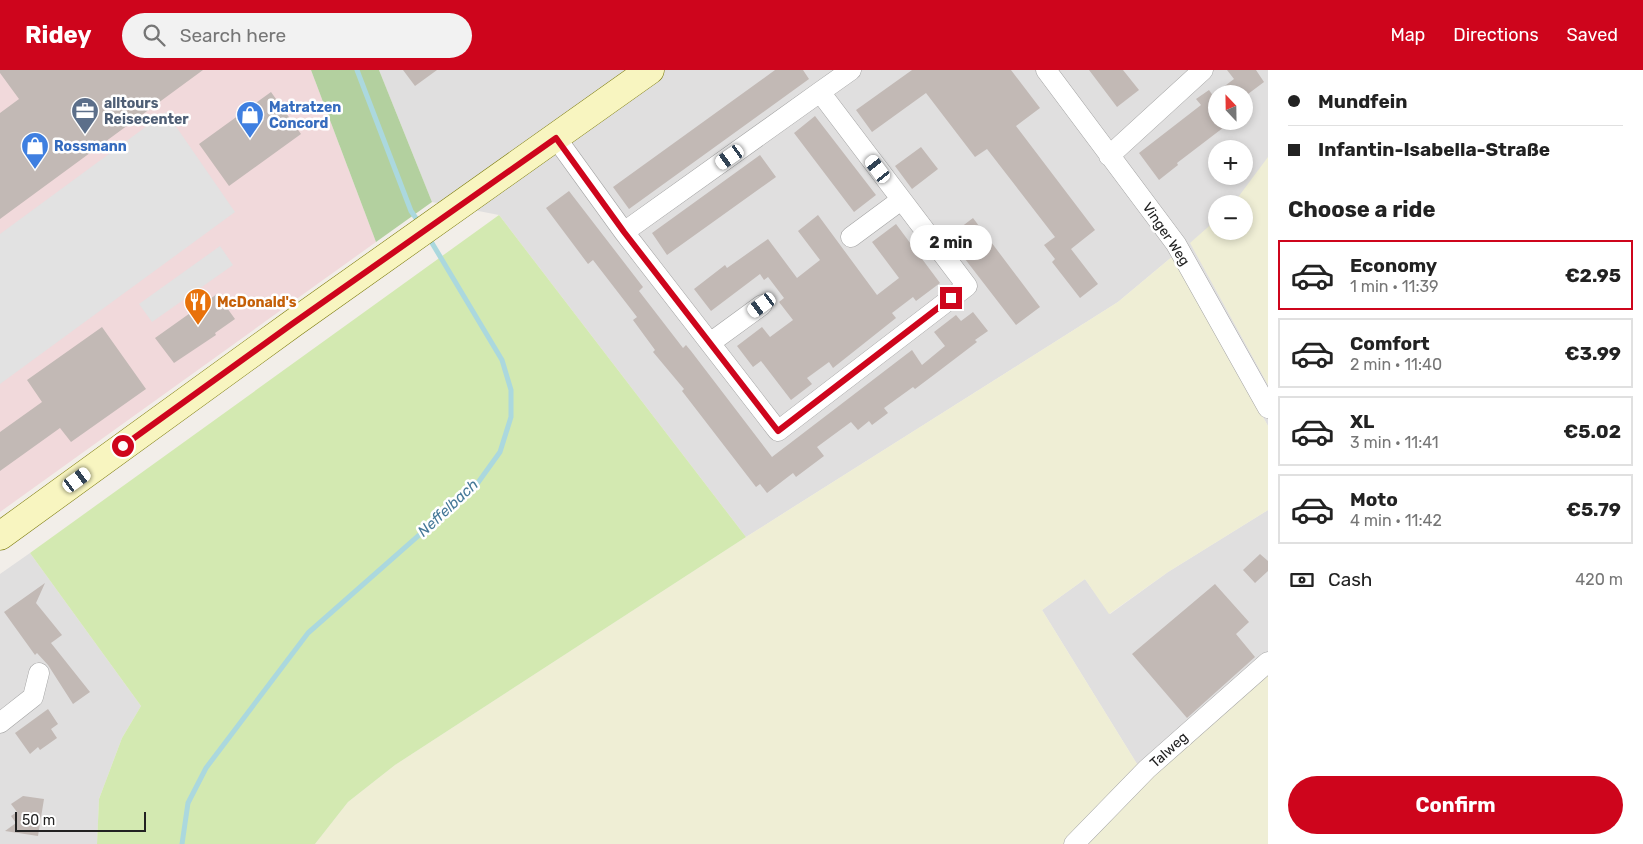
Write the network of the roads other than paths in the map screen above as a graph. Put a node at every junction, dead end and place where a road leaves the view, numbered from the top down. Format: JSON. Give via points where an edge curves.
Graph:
{"nodes":[{"id":1,"x":650,"y":70,"type":"edge"},
{"id":2,"x":1046,"y":70,"type":"edge"},
{"id":3,"x":1203,"y":70,"type":"edge"},
{"id":4,"x":849,"y":71,"type":"edge"},
{"id":5,"x":820,"y":92,"type":"junction"},
{"id":6,"x":556,"y":138,"type":"junction"},
{"id":7,"x":1109,"y":156,"type":"junction"},
{"id":8,"x":901,"y":200,"type":"junction"},
{"id":9,"x":624,"y":232,"type":"junction"},
{"id":10,"x":851,"y":237,"type":"dead end"},
{"id":11,"x":762,"y":305,"type":"dead end"},
{"id":12,"x":710,"y":343,"type":"junction"},
{"id":13,"x":1268,"y":408,"type":"edge"},
{"id":14,"x":0,"y":536,"type":"edge"},
{"id":15,"x":1268,"y":662,"type":"edge"},
{"id":16,"x":39,"y":673,"type":"dead end"},
{"id":17,"x":0,"y":723,"type":"edge"},
{"id":18,"x":1074,"y":844,"type":"edge"}],
"edges":[{"from":1,"to":6,"type":"street"},
{"from":2,"to":7,"type":"street","name":"Vinger Weg"},
{"from":3,"to":7,"type":"street"},
{"from":4,"to":5,"type":"street"},
{"from":5,"to":8,"type":"street"},
{"from":5,"to":9,"type":"street"},
{"from":6,"to":9,"type":"street"},
{"from":6,"to":14,"type":"street","via":[[284,329]]},
{"from":7,"to":13,"type":"street","name":"Vinger Weg","via":[[1176,244]]},
{"from":8,"to":10,"type":"street"},
{"from":8,"to":12,"type":"street","via":[[967,286],[778,431]]},
{"from":9,"to":12,"type":"street"},
{"from":11,"to":12,"type":"street"},
{"from":15,"to":18,"type":"street","name":"Talweg","via":[[1148,769]]},
{"from":16,"to":17,"type":"street","via":[[33,697]]}]}
